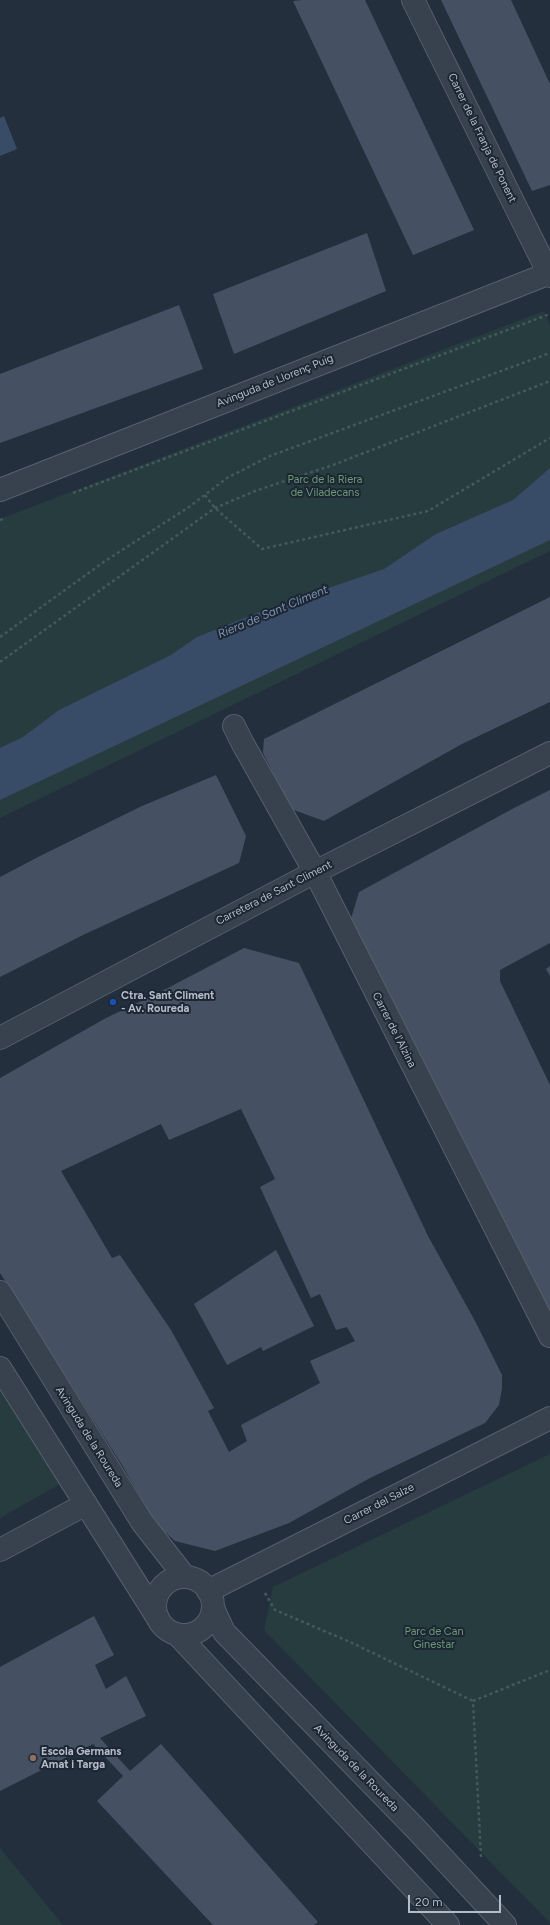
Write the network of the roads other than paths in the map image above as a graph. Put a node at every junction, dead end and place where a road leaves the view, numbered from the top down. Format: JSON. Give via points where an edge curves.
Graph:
{"nodes":[{"id":1,"x":413,"y":0,"type":"edge"},
{"id":2,"x":550,"y":274,"type":"edge"},
{"id":3,"x":0,"y":490,"type":"edge"},
{"id":4,"x":234,"y":726,"type":"dead end"},
{"id":5,"x":550,"y":753,"type":"edge"},
{"id":6,"x":315,"y":872,"type":"junction"},
{"id":7,"x":0,"y":1038,"type":"edge"},
{"id":8,"x":0,"y":1292,"type":"edge"},
{"id":9,"x":550,"y":1336,"type":"edge"},
{"id":10,"x":0,"y":1368,"type":"edge"},
{"id":11,"x":550,"y":1418,"type":"edge"},
{"id":12,"x":86,"y":1504,"type":"junction"},
{"id":13,"x":0,"y":1550,"type":"edge"},
{"id":14,"x":185,"y":1577,"type":"junction"},
{"id":15,"x":210,"y":1599,"type":"junction"},
{"id":16,"x":159,"y":1620,"type":"junction"},
{"id":17,"x":177,"y":1634,"type":"junction"},
{"id":18,"x":448,"y":1925,"type":"edge"},
{"id":19,"x":505,"y":1925,"type":"edge"}],
"edges":[{"from":1,"to":2,"type":"street","name":"Carrer de la Franja de Ponent"},
{"from":2,"to":3,"type":"street","name":"Avinguda de Llorenç Puig"},
{"from":4,"to":6,"type":"street","name":"Carrer de l'Alzina"},
{"from":5,"to":6,"type":"street","name":"Carretera de Sant Climent"},
{"from":6,"to":7,"type":"street","name":"Carretera de Sant Climent"},
{"from":6,"to":9,"type":"street","name":"Carrer de l'Alzina"},
{"from":8,"to":14,"type":"street","name":"Avinguda de la Roureda","via":[[142,1522]]},
{"from":10,"to":12,"type":"street"},
{"from":11,"to":15,"type":"street","name":"Carrer del Salze","via":[[252,1569]]},
{"from":12,"to":13,"type":"street"},
{"from":12,"to":16,"type":"street"},
{"from":14,"to":15,"type":"street","via":[[195,1578],[204,1584]]},
{"from":14,"to":16,"type":"street","via":[[174,1579],[160,1592],[156,1601]]},
{"from":15,"to":17,"type":"street","via":[[211,1616],[201,1630],[185,1635]]},
{"from":15,"to":19,"type":"street","name":"Avinguda de la Roureda","via":[[224,1632]]},
{"from":16,"to":17,"type":"street"},
{"from":17,"to":18,"type":"street"}]}
